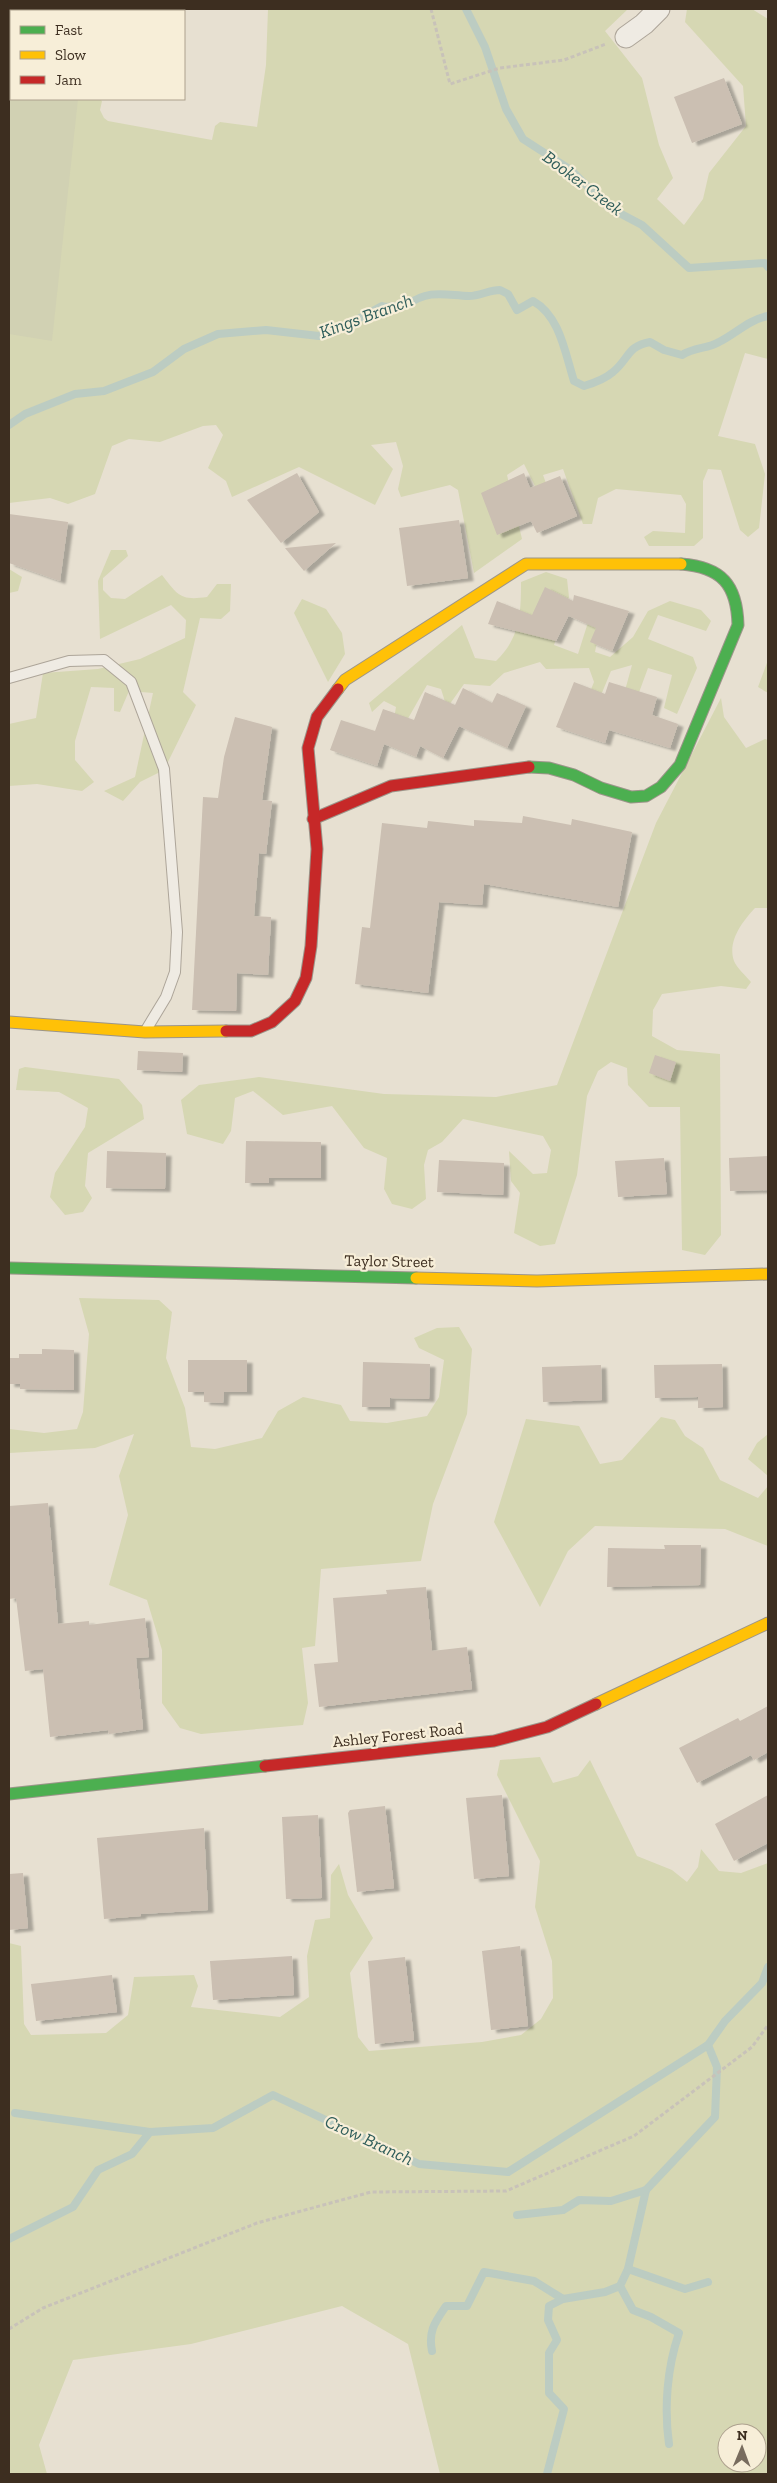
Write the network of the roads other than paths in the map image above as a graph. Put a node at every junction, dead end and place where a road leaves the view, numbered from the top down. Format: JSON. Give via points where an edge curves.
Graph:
{"nodes":[{"id":1,"x":659,"y":9,"type":"edge"},
{"id":2,"x":626,"y":37,"type":"road end"},
{"id":3,"x":9,"y":678,"type":"edge"},
{"id":4,"x":313,"y":819,"type":"junction"},
{"id":5,"x":9,"y":1022,"type":"edge"},
{"id":6,"x":145,"y":1032,"type":"junction"},
{"id":7,"x":9,"y":1268,"type":"edge"},
{"id":8,"x":768,"y":1274,"type":"edge"},
{"id":9,"x":768,"y":1623,"type":"edge"},
{"id":10,"x":9,"y":1794,"type":"edge"}],
"edges":[{"from":1,"to":2,"type":"street"},
{"from":3,"to":6,"type":"lane","via":[[69,660],[104,660],[131,682],[164,769],[177,932],[175,972],[166,997]]},
{"from":4,"to":4,"type":"street","via":[[391,786],[521,767],[548,768],[574,775],[631,798],[646,796],[661,787],[680,765],[738,625],[738,602],[728,583],[716,572],[691,564],[526,564],[345,680],[318,717],[308,748]]},
{"from":4,"to":6,"type":"street","via":[[317,849],[310,946],[306,978],[295,1001],[272,1022],[252,1031]]},
{"from":5,"to":6,"type":"street"},
{"from":7,"to":8,"type":"street","name":"Taylor Street","via":[[537,1281]]},
{"from":9,"to":10,"type":"street","name":"Ashley Forest Road","via":[[547,1727],[494,1741]]}]}
